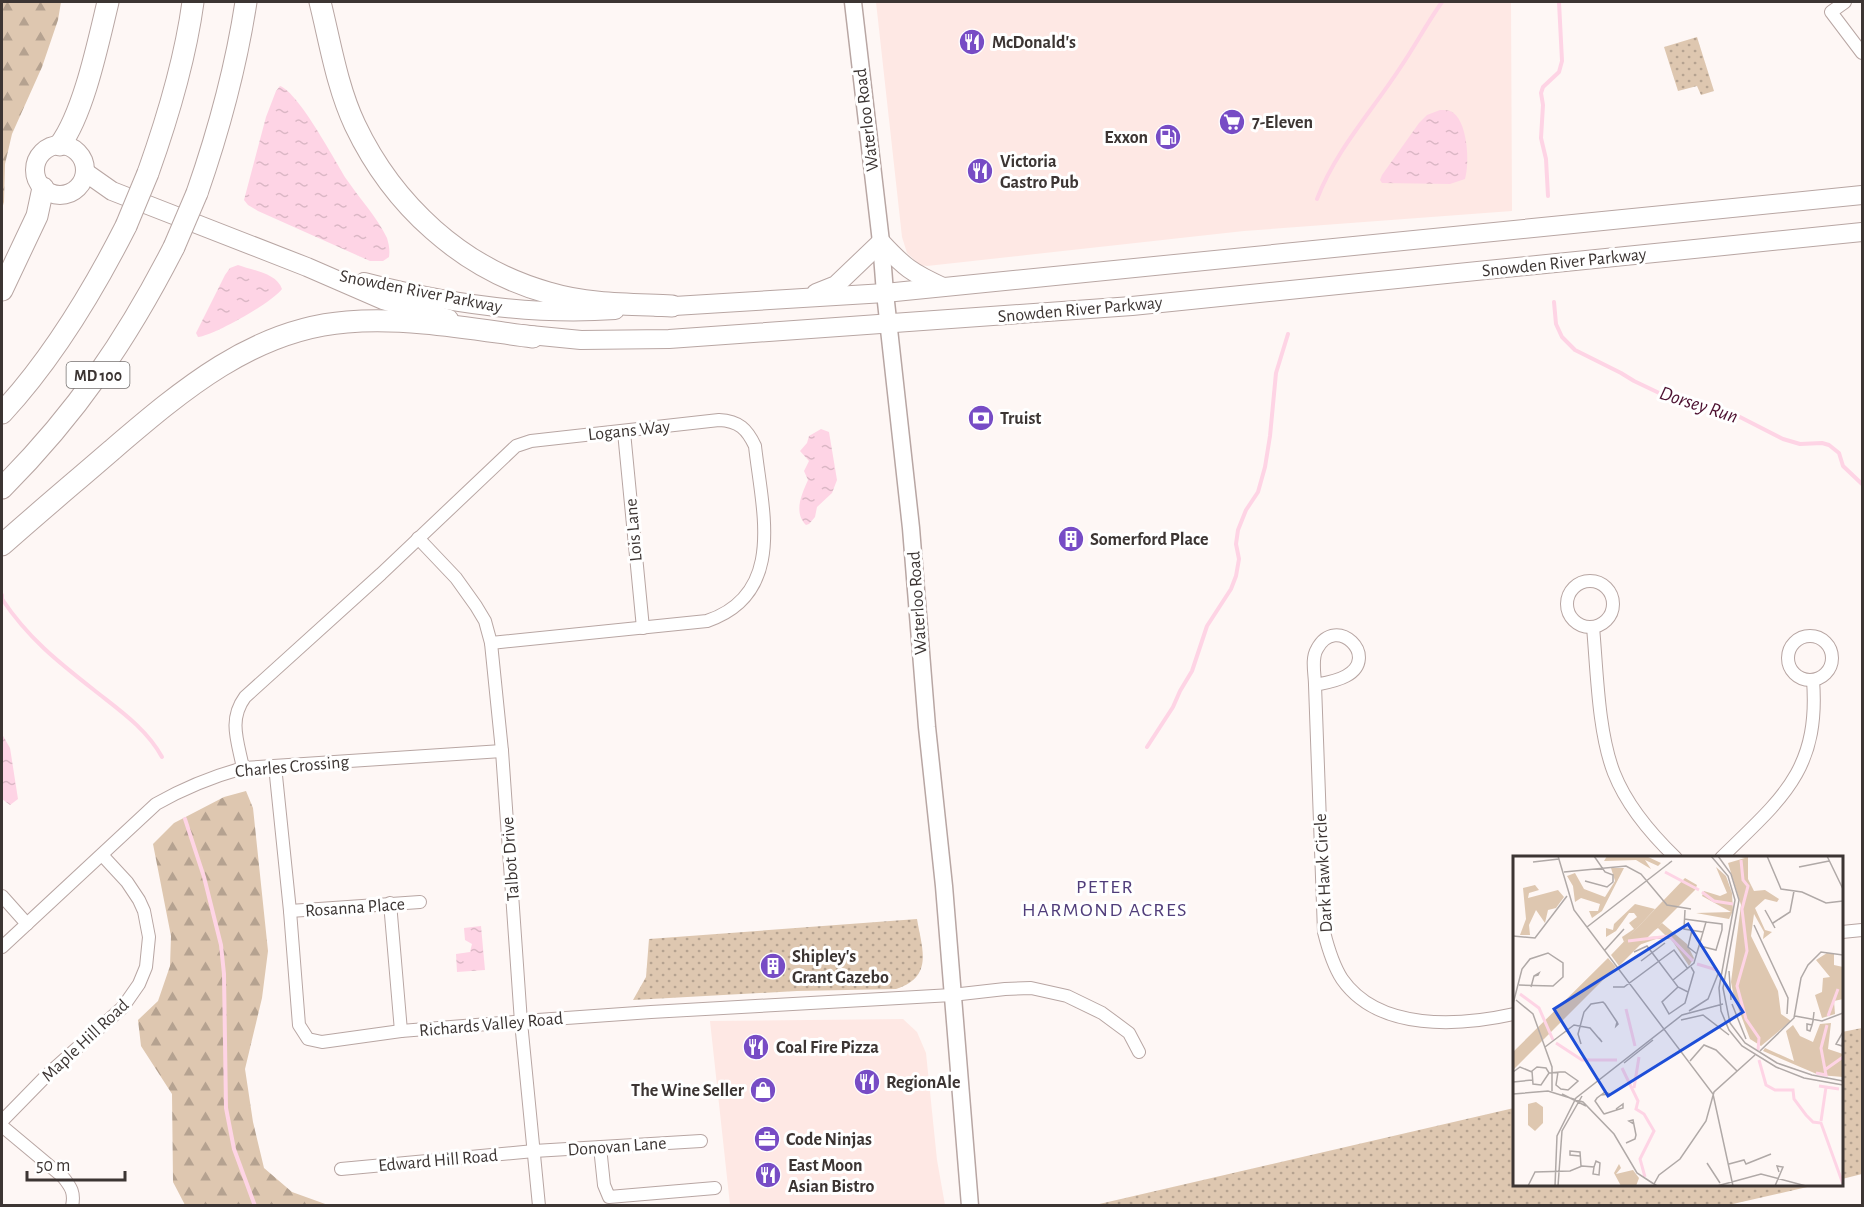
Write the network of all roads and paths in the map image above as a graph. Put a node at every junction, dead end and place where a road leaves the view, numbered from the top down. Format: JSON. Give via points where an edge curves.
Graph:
{"nodes":[{"id":1,"x":108,"y":2,"type":"edge"},
{"id":2,"x":193,"y":2,"type":"edge"},
{"id":3,"x":246,"y":2,"type":"edge"},
{"id":4,"x":320,"y":2,"type":"edge"},
{"id":5,"x":853,"y":2,"type":"edge"},
{"id":6,"x":1845,"y":2,"type":"edge"},
{"id":7,"x":1863,"y":53,"type":"edge"},
{"id":8,"x":60,"y":145,"type":"junction"},
{"id":9,"x":86,"y":172,"type":"junction"},
{"id":10,"x":43,"y":188,"type":"junction"},
{"id":11,"x":76,"y":189,"type":"junction"},
{"id":12,"x":112,"y":191,"type":"junction"},
{"id":13,"x":1863,"y":195,"type":"edge"},
{"id":14,"x":1863,"y":232,"type":"edge"},
{"id":15,"x":881,"y":242,"type":"junction"},
{"id":16,"x":307,"y":267,"type":"junction"},
{"id":17,"x":945,"y":287,"type":"junction"},
{"id":18,"x":2,"y":290,"type":"edge"},
{"id":19,"x":885,"y":293,"type":"junction"},
{"id":20,"x":803,"y":298,"type":"junction"},
{"id":21,"x":672,"y":306,"type":"junction"},
{"id":22,"x":888,"y":324,"type":"junction"},
{"id":23,"x":533,"y":337,"type":"junction"},
{"id":24,"x":2,"y":413,"type":"edge"},
{"id":25,"x":624,"y":432,"type":"junction"},
{"id":26,"x":2,"y":488,"type":"edge"},
{"id":27,"x":418,"y":538,"type":"junction"},
{"id":28,"x":2,"y":545,"type":"edge"},
{"id":29,"x":1593,"y":627,"type":"dead end"},
{"id":30,"x":642,"y":628,"type":"junction"},
{"id":31,"x":491,"y":643,"type":"junction"},
{"id":32,"x":1813,"y":680,"type":"dead end"},
{"id":33,"x":1315,"y":686,"type":"junction"},
{"id":34,"x":502,"y":751,"type":"junction"},
{"id":35,"x":275,"y":766,"type":"junction"},
{"id":36,"x":243,"y":768,"type":"junction"},
{"id":37,"x":102,"y":855,"type":"junction"},
{"id":38,"x":1674,"y":856,"type":"edge"},
{"id":39,"x":1722,"y":856,"type":"edge"},
{"id":40,"x":2,"y":897,"type":"edge"},
{"id":41,"x":420,"y":902,"type":"dead end"},
{"id":42,"x":390,"y":903,"type":"junction"},
{"id":43,"x":290,"y":911,"type":"junction"},
{"id":44,"x":27,"y":924,"type":"junction"},
{"id":45,"x":1863,"y":930,"type":"edge"},
{"id":46,"x":1843,"y":932,"type":"edge"},
{"id":47,"x":2,"y":947,"type":"edge"},
{"id":48,"x":952,"y":995,"type":"junction"},
{"id":49,"x":1513,"y":1014,"type":"edge"},
{"id":50,"x":521,"y":1022,"type":"junction"},
{"id":51,"x":401,"y":1031,"type":"junction"},
{"id":52,"x":1139,"y":1052,"type":"dead end"},
{"id":53,"x":2,"y":1121,"type":"edge"},
{"id":54,"x":2,"y":1126,"type":"edge"},
{"id":55,"x":701,"y":1141,"type":"dead end"},
{"id":56,"x":600,"y":1148,"type":"junction"},
{"id":57,"x":534,"y":1151,"type":"junction"},
{"id":58,"x":341,"y":1169,"type":"dead end"},
{"id":59,"x":715,"y":1188,"type":"dead end"},
{"id":60,"x":72,"y":1206,"type":"edge"},
{"id":61,"x":539,"y":1206,"type":"edge"},
{"id":62,"x":970,"y":1206,"type":"edge"}],
"edges":[{"from":1,"to":8,"type":"highway","via":[[73,124]]},
{"from":2,"to":24,"type":"highway","number":"MD 100","bridge":true,"via":[[167,121],[126,226],[82,308]]},
{"from":3,"to":26,"type":"highway","number":"MD 100","bridge":true,"via":[[215,140],[174,247],[126,335],[93,383]]},
{"from":4,"to":21,"type":"highway","via":[[354,123],[389,184],[415,214],[475,260],[548,293],[589,302]]},
{"from":5,"to":15,"type":"main road","name":"Waterloo Road"},
{"from":6,"to":7,"type":"street","via":[[1831,12]]},
{"from":8,"to":9,"type":"main road","name":"Snowden River Parkway","via":[[81,156]]},
{"from":8,"to":10,"type":"main road","via":[[44,151],[36,165]]},
{"from":9,"to":11,"type":"main road"},
{"from":9,"to":12,"type":"main road","name":"Snowden River Parkway"},
{"from":10,"to":11,"type":"main road","name":"Snowden River Parkway","via":[[57,195]]},
{"from":10,"to":18,"type":"highway","via":[[37,216]]},
{"from":11,"to":12,"type":"main road","name":"Snowden River Parkway"},
{"from":12,"to":16,"type":"main road","name":"Snowden River Parkway"},
{"from":13,"to":17,"type":"main road","name":"Snowden River Parkway"},
{"from":14,"to":22,"type":"main road","name":"Snowden River Parkway","via":[[1132,306]]},
{"from":15,"to":17,"type":"main road","via":[[906,268]]},
{"from":15,"to":19,"type":"main road","name":"Waterloo Road"},
{"from":15,"to":20,"type":"main road","via":[[836,285]]},
{"from":16,"to":21,"type":"main road","name":"Snowden River Parkway","via":[[453,301],[519,310],[587,312]]},
{"from":16,"to":23,"type":"main road","name":"Snowden River Parkway","via":[[383,300],[446,319]]},
{"from":17,"to":19,"type":"main road","name":"Snowden River Parkway"},
{"from":19,"to":20,"type":"main road","name":"Snowden River Parkway"},
{"from":19,"to":22,"type":"main road","name":"Waterloo Road"},
{"from":20,"to":21,"type":"main road","name":"Snowden River Parkway"},
{"from":22,"to":23,"type":"main road","name":"Snowden River Parkway","via":[[647,340]]},
{"from":22,"to":48,"type":"main road","name":"Waterloo Road","via":[[911,528]]},
{"from":23,"to":28,"type":"highway","via":[[373,321],[346,322],[267,341],[200,378],[167,403]]},
{"from":25,"to":27,"type":"street","name":"Logans Way","via":[[531,441],[516,446]]},
{"from":25,"to":30,"type":"street","name":"Lois Lane"},
{"from":25,"to":30,"type":"street","name":"Logans Way","via":[[719,420],[732,420],[742,426],[755,446],[765,540],[762,565],[753,587],[742,602],[724,615],[707,621]]},
{"from":27,"to":31,"type":"street","name":"Talbot Drive","via":[[476,606]]},
{"from":27,"to":36,"type":"street","name":"Logans Way","via":[[245,697],[237,708],[234,723]]},
{"from":29,"to":38,"type":"street","via":[[1604,732],[1614,773],[1647,828]]},
{"from":30,"to":31,"type":"street","name":"Logans Way"},
{"from":31,"to":34,"type":"street","name":"Talbot Drive"},
{"from":32,"to":39,"type":"street","via":[[1813,726],[1796,777],[1774,807]]},
{"from":33,"to":33,"type":"street","name":"Dark Hawk Circle","via":[[1314,655],[1322,642],[1330,636],[1348,638],[1359,652],[1354,669],[1348,675]]},
{"from":33,"to":49,"type":"street","name":"Dark Hawk Circle","via":[[1324,932],[1343,980],[1370,1004],[1409,1020],[1488,1020]]},
{"from":34,"to":35,"type":"street","name":"Charles Crossing"},
{"from":34,"to":50,"type":"street","name":"Talbot Drive"},
{"from":35,"to":36,"type":"street","name":"Charles Crossing"},
{"from":35,"to":43,"type":"street","name":"Richards Valley Road"},
{"from":36,"to":37,"type":"street","name":"Charles Crossing","via":[[206,778],[156,804]]},
{"from":37,"to":44,"type":"street","name":"Charles Crossing"},
{"from":37,"to":53,"type":"street","name":"Maple Hill Road","via":[[127,882],[144,911],[149,937],[146,967],[123,1007]]},
{"from":40,"to":44,"type":"street"},
{"from":41,"to":42,"type":"street","name":"Rosanna Place"},
{"from":42,"to":43,"type":"street","name":"Rosanna Place"},
{"from":42,"to":51,"type":"street"},
{"from":43,"to":51,"type":"street","name":"Richards Valley Road","via":[[299,1025],[308,1039],[322,1042]]},
{"from":44,"to":47,"type":"street","name":"Charles Crossing"},
{"from":45,"to":46,"type":"street"},
{"from":48,"to":50,"type":"street","name":"Richards Valley Road"},
{"from":48,"to":52,"type":"street","name":"Richards Valley Road","via":[[1031,988],[1067,996],[1118,1023],[1129,1033]]},
{"from":48,"to":62,"type":"main road","name":"Waterloo Road"},
{"from":50,"to":51,"type":"street","name":"Richards Valley Road"},
{"from":50,"to":57,"type":"street","name":"Talbot Drive"},
{"from":54,"to":60,"type":"street","via":[[71,1187]]},
{"from":55,"to":56,"type":"street","name":"Donovan Lane"},
{"from":56,"to":57,"type":"street","name":"Donovan Lane"},
{"from":56,"to":59,"type":"street","via":[[609,1197]]},
{"from":57,"to":58,"type":"street","name":"Edward Hill Road"},
{"from":57,"to":61,"type":"street","name":"Talbot Drive"}]}
